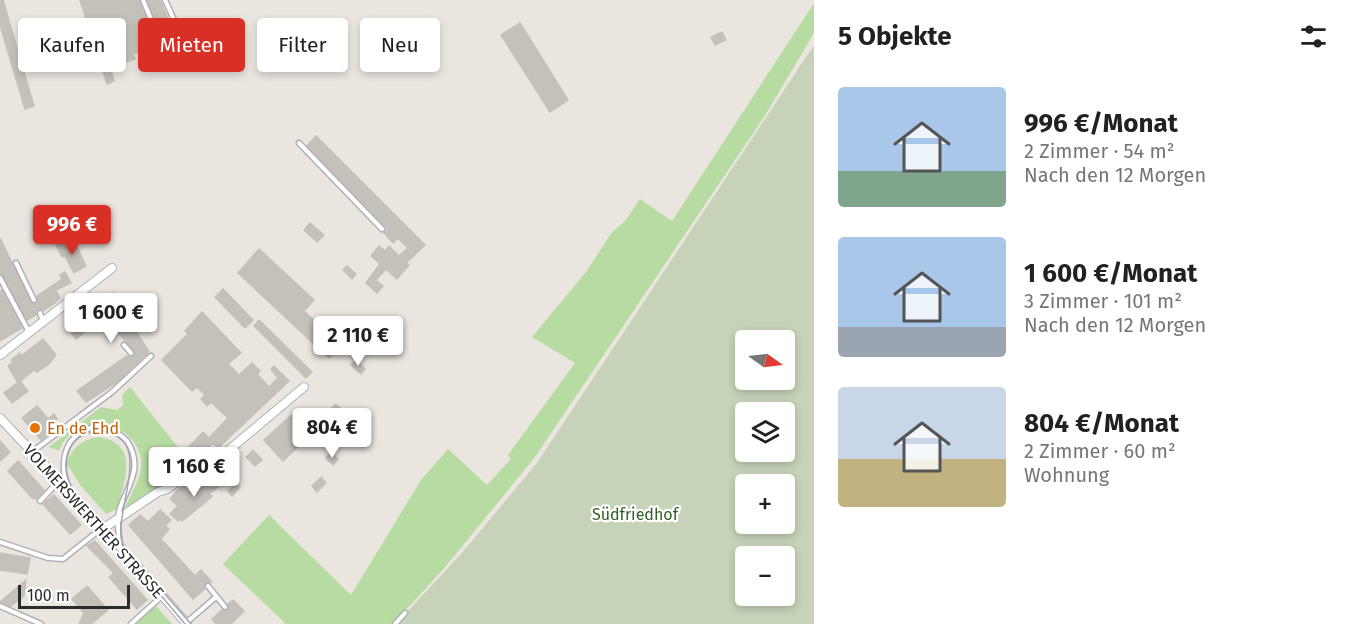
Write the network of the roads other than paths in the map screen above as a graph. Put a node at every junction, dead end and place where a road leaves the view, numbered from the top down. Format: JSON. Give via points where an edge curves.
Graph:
{"nodes":[{"id":1,"x":143,"y":0,"type":"edge"},
{"id":2,"x":165,"y":0,"type":"edge"},
{"id":3,"x":150,"y":18,"type":"edge"},
{"id":4,"x":172,"y":18,"type":"edge"},
{"id":5,"x":299,"y":143,"type":"dead end"},
{"id":6,"x":382,"y":229,"type":"dead end"},
{"id":7,"x":16,"y":263,"type":"dead end"},
{"id":8,"x":112,"y":268,"type":"dead end"},
{"id":9,"x":0,"y":278,"type":"edge"},
{"id":10,"x":34,"y":300,"type":"dead end"},
{"id":11,"x":40,"y":313,"type":"dead end"},
{"id":12,"x":44,"y":322,"type":"junction"},
{"id":13,"x":29,"y":332,"type":"junction"},
{"id":14,"x":124,"y":345,"type":"dead end"},
{"id":15,"x":131,"y":353,"type":"dead end"},
{"id":16,"x":0,"y":355,"type":"edge"},
{"id":17,"x":151,"y":356,"type":"dead end"},
{"id":18,"x":304,"y":387,"type":"dead end"},
{"id":19,"x":0,"y":418,"type":"edge"},
{"id":20,"x":32,"y":453,"type":"junction"},
{"id":21,"x":62,"y":479,"type":"junction"},
{"id":22,"x":40,"y":501,"type":"dead end"},
{"id":23,"x":80,"y":504,"type":"junction"},
{"id":24,"x":118,"y":518,"type":"junction"},
{"id":25,"x":103,"y":528,"type":"junction"},
{"id":26,"x":0,"y":542,"type":"edge"},
{"id":27,"x":122,"y":553,"type":"junction"},
{"id":28,"x":207,"y":586,"type":"dead end"},
{"id":29,"x":162,"y":596,"type":"junction"},
{"id":30,"x":216,"y":597,"type":"junction"},
{"id":31,"x":0,"y":606,"type":"edge"},
{"id":32,"x":225,"y":607,"type":"dead end"},
{"id":33,"x":405,"y":613,"type":"dead end"},
{"id":34,"x":32,"y":622,"type":"edge"},
{"id":35,"x":187,"y":623,"type":"edge"},
{"id":36,"x":41,"y":624,"type":"edge"},
{"id":37,"x":130,"y":624,"type":"edge"},
{"id":38,"x":395,"y":624,"type":"edge"}],
"edges":[{"from":1,"to":3,"type":"lane"},
{"from":2,"to":4,"type":"lane"},
{"from":5,"to":6,"type":"lane"},
{"from":7,"to":10,"type":"lane"},
{"from":8,"to":12,"type":"street"},
{"from":9,"to":13,"type":"lane"},
{"from":11,"to":12,"type":"lane"},
{"from":12,"to":13,"type":"street"},
{"from":13,"to":16,"type":"street"},
{"from":14,"to":15,"type":"lane"},
{"from":17,"to":20,"type":"lane","via":[[112,392]]},
{"from":18,"to":24,"type":"street","via":[[211,465],[190,473]]},
{"from":19,"to":20,"type":"street","name":"VOLMERSWERTHER STRASSE"},
{"from":20,"to":21,"type":"street","name":"VOLMERSWERTHER STRASSE"},
{"from":21,"to":22,"type":"lane"},
{"from":21,"to":23,"type":"street","name":"VOLMERSWERTHER STRASSE"},
{"from":21,"to":23,"type":"lane"},
{"from":21,"to":24,"type":"lane","via":[[62,458],[76,435],[99,429],[123,437],[131,447],[135,464]]},
{"from":23,"to":25,"type":"street","name":"VOLMERSWERTHER STRASSE"},
{"from":24,"to":25,"type":"street"},
{"from":24,"to":27,"type":"lane"},
{"from":25,"to":26,"type":"lane","via":[[63,559]]},
{"from":25,"to":27,"type":"street","name":"VOLMERSWERTHER STRASSE"},
{"from":27,"to":29,"type":"street","name":"VOLMERSWERTHER STRASSE"},
{"from":28,"to":30,"type":"lane"},
{"from":29,"to":35,"type":"street","name":"VOLMERSWERTHER STRASSE"},
{"from":29,"to":37,"type":"lane"},
{"from":30,"to":32,"type":"lane"},
{"from":30,"to":35,"type":"lane"},
{"from":31,"to":34,"type":"lane"},
{"from":33,"to":38,"type":"lane"},
{"from":34,"to":36,"type":"lane"}]}
